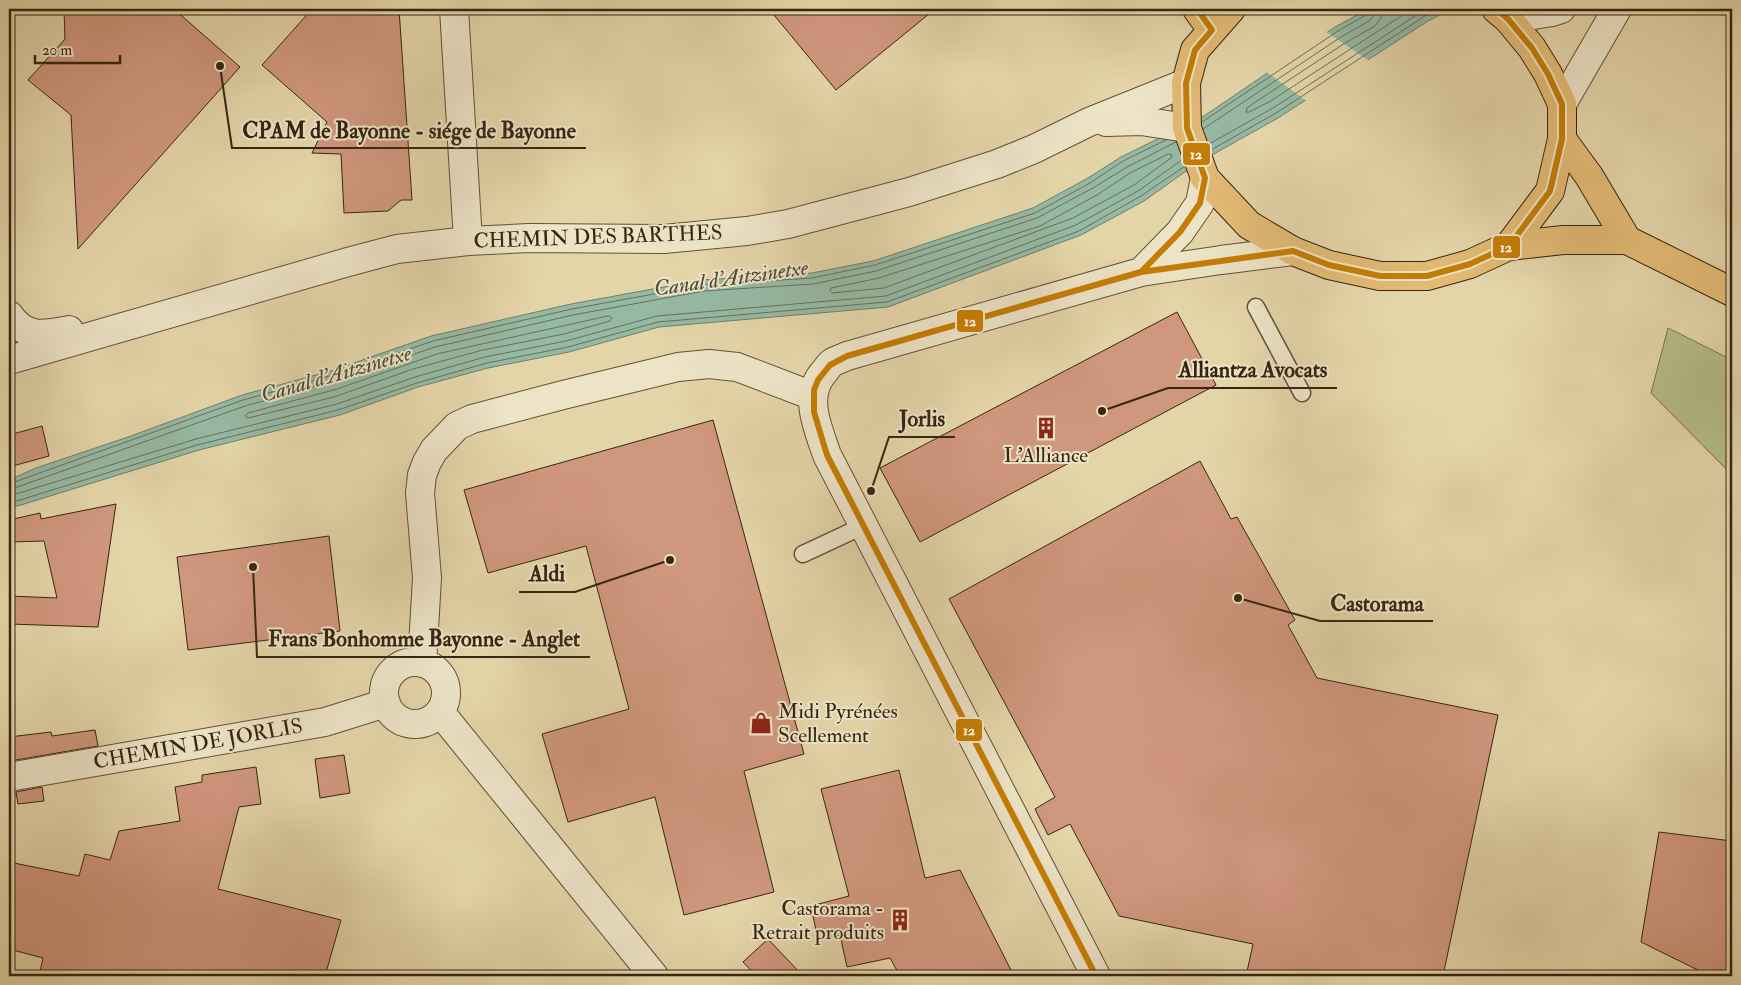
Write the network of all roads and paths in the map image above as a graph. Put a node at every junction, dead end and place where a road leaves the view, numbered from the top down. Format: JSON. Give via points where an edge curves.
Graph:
{"nodes":[{"id":1,"x":454,"y":9,"type":"edge"},
{"id":2,"x":1231,"y":9,"type":"edge"},
{"id":3,"x":1562,"y":9,"type":"edge"},
{"id":4,"x":1617,"y":9,"type":"edge"},
{"id":5,"x":1502,"y":14,"type":"edge"},
{"id":6,"x":1205,"y":19,"type":"edge"},
{"id":7,"x":1186,"y":83,"type":"junction"},
{"id":8,"x":1562,"y":104,"type":"junction"},
{"id":9,"x":1090,"y":122,"type":"junction"},
{"id":10,"x":1187,"y":128,"type":"junction"},
{"id":11,"x":1562,"y":139,"type":"junction"},
{"id":12,"x":1205,"y":178,"type":"junction"},
{"id":13,"x":1627,"y":240,"type":"junction"},
{"id":14,"x":468,"y":241,"type":"junction"},
{"id":15,"x":1509,"y":246,"type":"junction"},
{"id":16,"x":1292,"y":251,"type":"junction"},
{"id":17,"x":1141,"y":272,"type":"junction"},
{"id":18,"x":1732,"y":292,"type":"edge"},
{"id":19,"x":1256,"y":307,"type":"dead end"},
{"id":20,"x":9,"y":315,"type":"edge"},
{"id":21,"x":159,"y":316,"type":"junction"},
{"id":22,"x":9,"y":360,"type":"edge"},
{"id":23,"x":1302,"y":393,"type":"dead end"},
{"id":24,"x":813,"y":396,"type":"junction"},
{"id":25,"x":863,"y":526,"type":"junction"},
{"id":26,"x":803,"y":554,"type":"dead end"},
{"id":27,"x":422,"y":663,"type":"junction"},
{"id":28,"x":386,"y":703,"type":"junction"},
{"id":29,"x":440,"y":712,"type":"junction"},
{"id":30,"x":9,"y":777,"type":"edge"},
{"id":31,"x":654,"y":976,"type":"edge"},
{"id":32,"x":1096,"y":976,"type":"edge"}],
"edges":[{"from":1,"to":14,"type":"street"},
{"from":2,"to":6,"type":"main road"},
{"from":3,"to":5,"type":"street"},
{"from":4,"to":8,"type":"street"},
{"from":5,"to":8,"type":"main road","via":[[1532,48]]},
{"from":6,"to":7,"type":"main road"},
{"from":7,"to":9,"type":"street","name":"CHEMIN DES BARTHES"},
{"from":7,"to":10,"type":"main road"},
{"from":8,"to":11,"type":"main road"},
{"from":9,"to":10,"type":"street","name":"CHEMIN DES BARTHES","via":[[1141,121]]},
{"from":9,"to":14,"type":"street","name":"CHEMIN DES BARTHES","via":[[997,164],[909,192],[788,224],[664,239]]},
{"from":10,"to":12,"type":"main road"},
{"from":11,"to":13,"type":"main road","via":[[1589,176]]},
{"from":11,"to":15,"type":"main road","via":[[1550,191]]},
{"from":12,"to":16,"type":"main road","via":[[1250,225]]},
{"from":12,"to":17,"type":"street","via":[[1200,203],[1180,232]]},
{"from":13,"to":15,"type":"main road","via":[[1563,240]]},
{"from":13,"to":18,"type":"main road"},
{"from":14,"to":21,"type":"street","name":"CHEMIN DES BARTHES","via":[[373,255]]},
{"from":15,"to":16,"type":"main road","via":[[1470,264],[1427,276],[1380,276],[1329,265]]},
{"from":16,"to":17,"type":"street"},
{"from":17,"to":24,"type":"street","via":[[847,356],[833,362],[822,374]]},
{"from":19,"to":23,"type":"lane"},
{"from":20,"to":21,"type":"street","name":"CHEMIN DES BARTHES","via":[[16,325],[34,335]]},
{"from":21,"to":22,"type":"street","name":"CHEMIN DES BARTHES"},
{"from":24,"to":25,"type":"street","via":[[816,425],[827,455]]},
{"from":24,"to":27,"type":"street","via":[[736,367],[709,364],[678,367],[621,381],[472,419],[457,426],[434,450],[422,475],[420,493],[427,578]]},
{"from":25,"to":26,"type":"lane"},
{"from":25,"to":32,"type":"street"},
{"from":27,"to":28,"type":"street","via":[[411,663],[392,672],[386,681]]},
{"from":27,"to":29,"type":"street","via":[[441,677],[445,700]]},
{"from":28,"to":29,"type":"street","via":[[392,715],[404,722],[417,724],[431,720]]},
{"from":28,"to":30,"type":"street","name":"CHEMIN DE JORLIS","via":[[325,722]]},
{"from":29,"to":31,"type":"street"}]}
